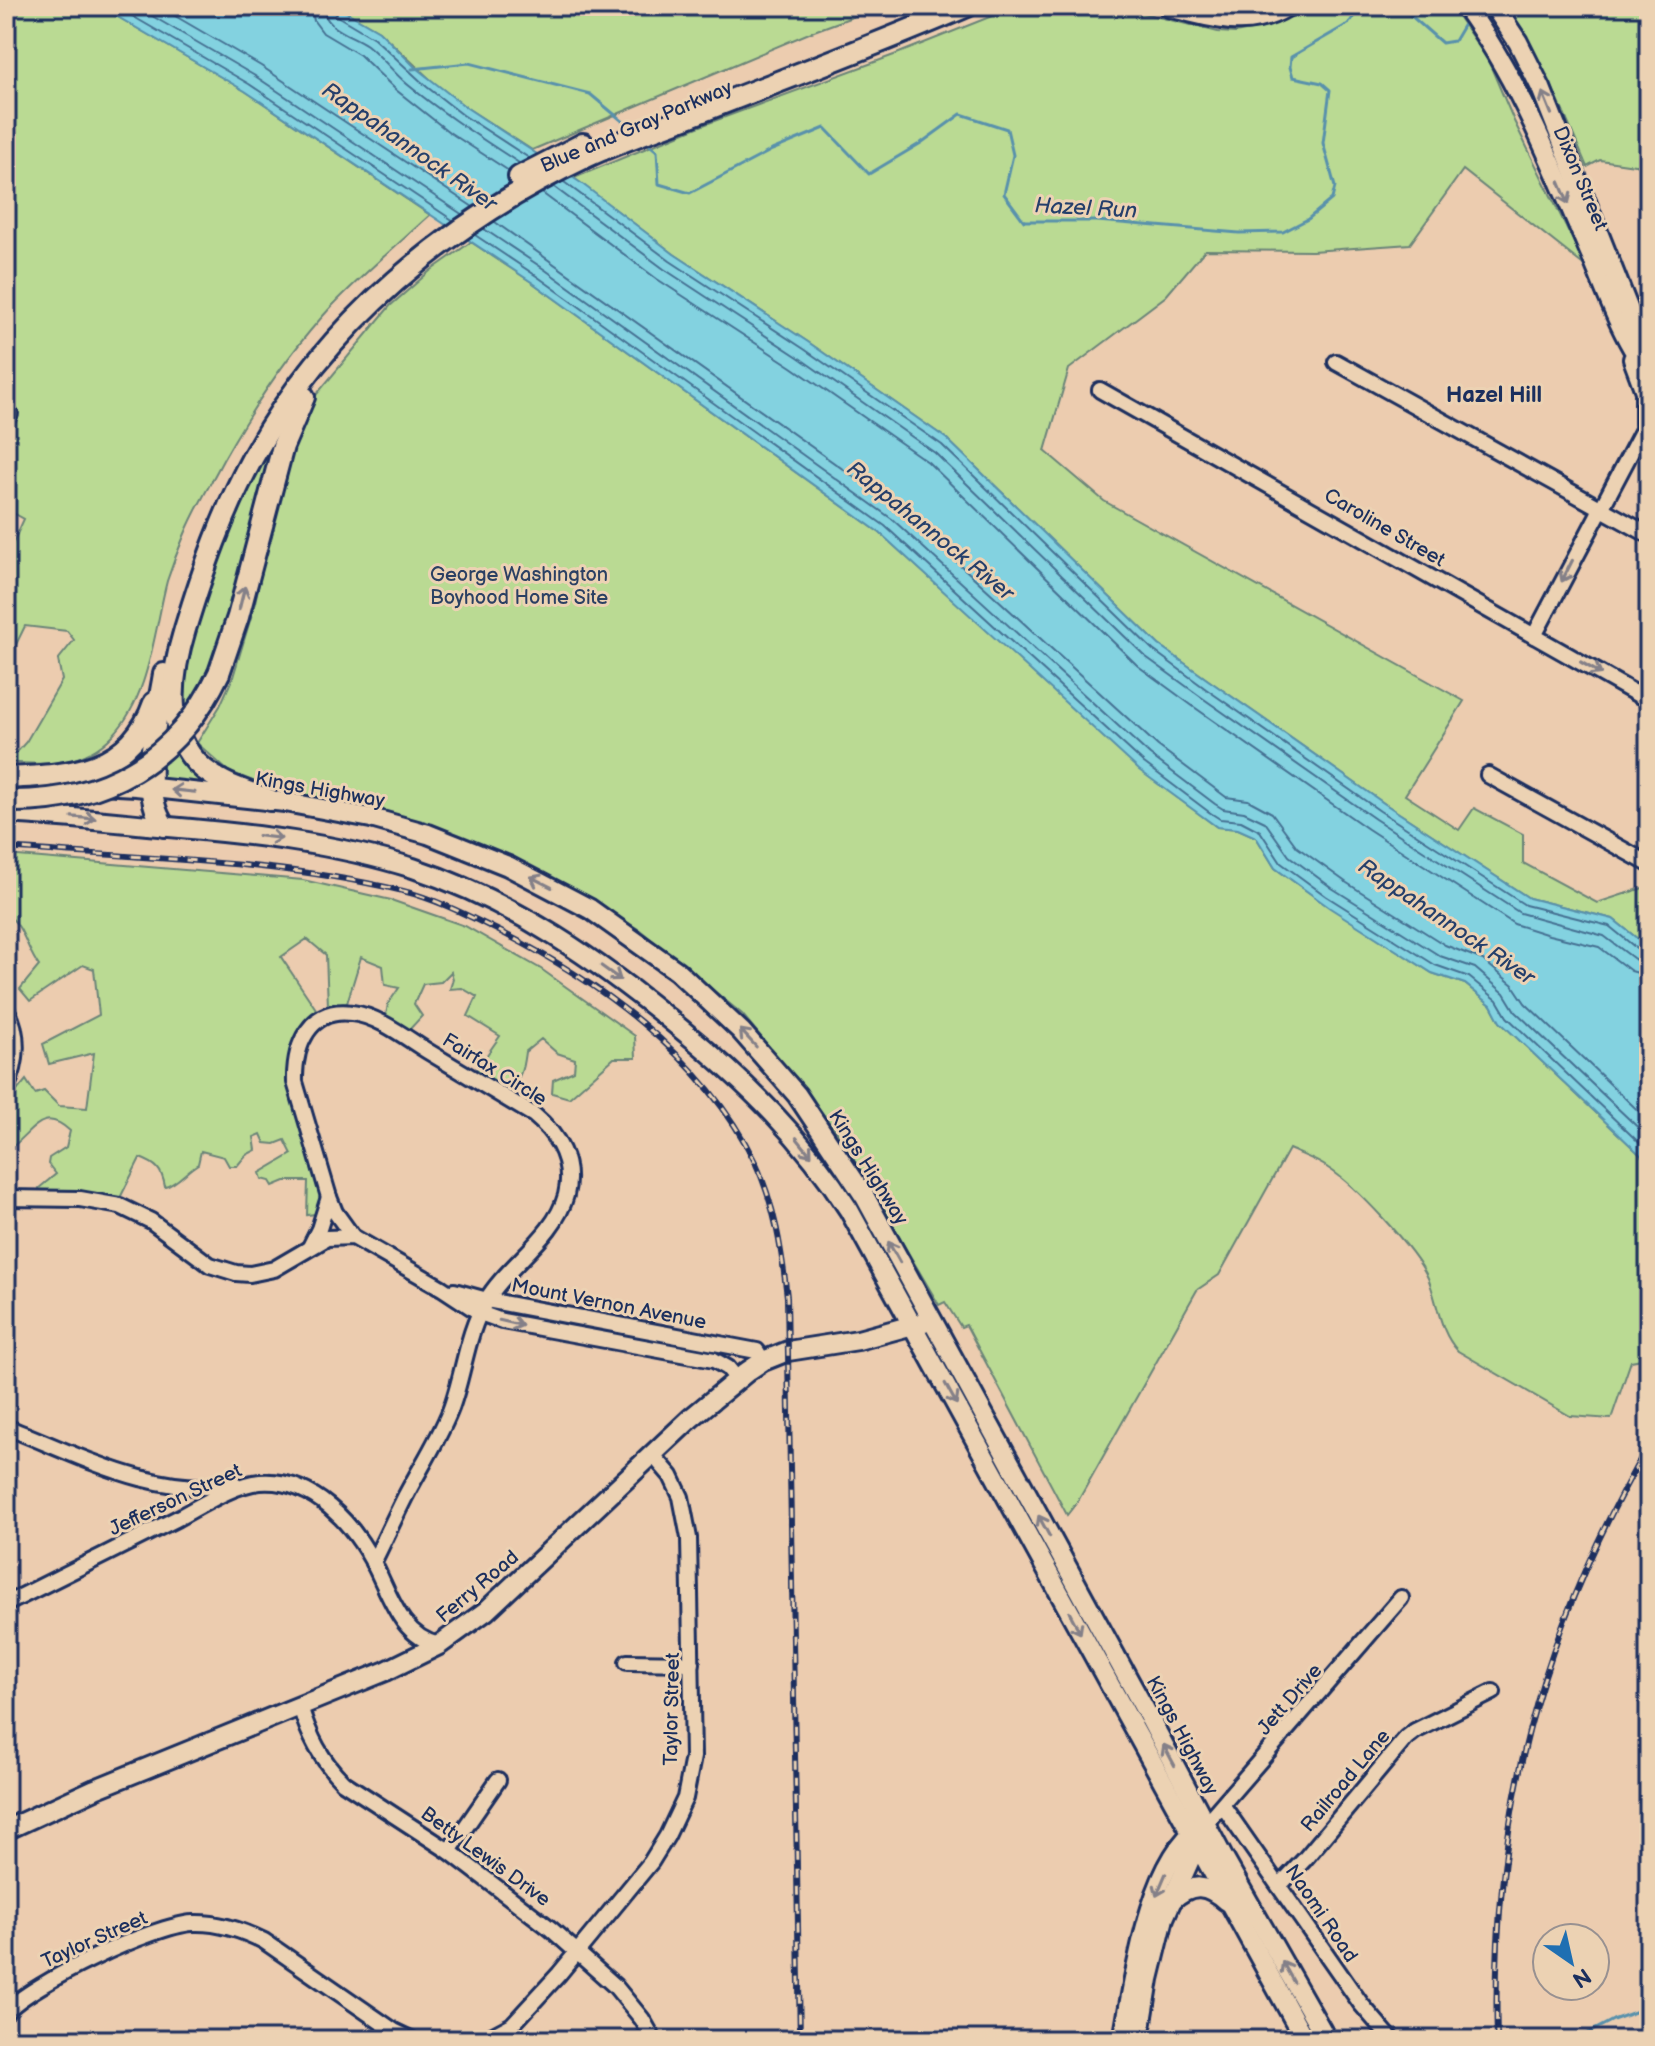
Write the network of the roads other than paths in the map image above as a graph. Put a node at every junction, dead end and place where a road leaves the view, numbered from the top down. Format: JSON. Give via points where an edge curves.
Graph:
{"nodes":[{"id":1,"x":934,"y":6,"type":"edge"},
{"id":2,"x":967,"y":6,"type":"edge"},
{"id":3,"x":986,"y":6,"type":"edge"},
{"id":4,"x":1169,"y":6,"type":"edge"},
{"id":5,"x":1286,"y":6,"type":"edge"},
{"id":6,"x":1465,"y":6,"type":"edge"},
{"id":7,"x":1494,"y":6,"type":"edge"},
{"id":8,"x":904,"y":32,"type":"junction"},
{"id":9,"x":683,"y":112,"type":"junction"},
{"id":10,"x":410,"y":260,"type":"junction"},
{"id":11,"x":1613,"y":307,"type":"junction"},
{"id":12,"x":364,"y":312,"type":"junction"},
{"id":13,"x":1649,"y":357,"type":"edge"},
{"id":14,"x":1336,"y":362,"type":"dead end"},
{"id":15,"x":1649,"y":371,"type":"edge"},
{"id":16,"x":1100,"y":390,"type":"dead end"},
{"id":17,"x":1647,"y":421,"type":"edge"},
{"id":18,"x":1600,"y":507,"type":"junction"},
{"id":19,"x":1649,"y":535,"type":"edge"},
{"id":20,"x":1534,"y":636,"type":"junction"},
{"id":21,"x":165,"y":668,"type":"junction"},
{"id":22,"x":1649,"y":701,"type":"edge"},
{"id":23,"x":1488,"y":775,"type":"dead end"},
{"id":24,"x":6,"y":778,"type":"edge"},
{"id":25,"x":151,"y":788,"type":"junction"},
{"id":26,"x":270,"y":800,"type":"junction"},
{"id":27,"x":7,"y":805,"type":"edge"},
{"id":28,"x":164,"y":826,"type":"junction"},
{"id":29,"x":1649,"y":864,"type":"edge"},
{"id":30,"x":6,"y":1009,"type":"edge"},
{"id":31,"x":6,"y":1088,"type":"edge"},
{"id":32,"x":329,"y":1197,"type":"junction"},
{"id":33,"x":6,"y":1198,"type":"edge"},
{"id":34,"x":353,"y":1237,"type":"junction"},
{"id":35,"x":310,"y":1247,"type":"junction"},
{"id":36,"x":483,"y":1307,"type":"junction"},
{"id":37,"x":923,"y":1323,"type":"junction"},
{"id":38,"x":763,"y":1361,"type":"junction"},
{"id":39,"x":737,"y":1379,"type":"junction"},
{"id":40,"x":6,"y":1427,"type":"edge"},
{"id":41,"x":653,"y":1455,"type":"junction"},
{"id":42,"x":258,"y":1482,"type":"junction"},
{"id":43,"x":373,"y":1563,"type":"junction"},
{"id":44,"x":1401,"y":1598,"type":"dead end"},
{"id":45,"x":6,"y":1604,"type":"edge"},
{"id":46,"x":439,"y":1645,"type":"junction"},
{"id":47,"x":627,"y":1662,"type":"dead end"},
{"id":48,"x":692,"y":1663,"type":"junction"},
{"id":49,"x":1493,"y":1692,"type":"dead end"},
{"id":50,"x":300,"y":1706,"type":"junction"},
{"id":51,"x":498,"y":1780,"type":"dead end"},
{"id":52,"x":1223,"y":1806,"type":"junction"},
{"id":53,"x":6,"y":1830,"type":"edge"},
{"id":54,"x":1197,"y":1834,"type":"junction"},
{"id":55,"x":449,"y":1851,"type":"junction"},
{"id":56,"x":1280,"y":1885,"type":"junction"},
{"id":57,"x":1172,"y":1900,"type":"junction"},
{"id":58,"x":1228,"y":1902,"type":"junction"},
{"id":59,"x":578,"y":1951,"type":"junction"},
{"id":60,"x":6,"y":2012,"type":"edge"},
{"id":61,"x":413,"y":2040,"type":"edge"},
{"id":62,"x":484,"y":2040,"type":"edge"},
{"id":63,"x":654,"y":2040,"type":"edge"},
{"id":64,"x":1123,"y":2040,"type":"edge"},
{"id":65,"x":1139,"y":2040,"type":"edge"},
{"id":66,"x":1305,"y":2040,"type":"edge"},
{"id":67,"x":1327,"y":2040,"type":"edge"},
{"id":68,"x":1392,"y":2040,"type":"edge"}],
"edges":[{"from":1,"to":9,"type":"highway","name":"Blue and Gray Parkway"},
{"from":2,"to":8,"type":"highway","name":"Blue and Gray Parkway"},
{"from":3,"to":8,"type":"highway"},
{"from":4,"to":5,"type":"highway","via":[[1238,21]]},
{"from":6,"to":11,"type":"main road","name":"Dixon Street","one_way":true,"via":[[1530,115]]},
{"from":13,"to":7,"type":"main road","name":"Dixon Street","one_way":true,"via":[[1541,88]]},
{"from":8,"to":9,"type":"highway","name":"Blue and Gray Parkway"},
{"from":9,"to":10,"type":"highway","name":"Blue and Gray Parkway","via":[[610,132],[547,160],[477,202]]},
{"from":10,"to":12,"type":"highway","name":"Blue and Gray Parkway"},
{"from":10,"to":21,"type":"highway","name":"Blue and Gray Parkway","via":[[356,301],[321,340],[243,452],[207,527]]},
{"from":11,"to":15,"type":"main road","name":"Dixon Street"},
{"from":11,"to":17,"type":"main road","via":[[1645,391]]},
{"from":12,"to":26,"type":"highway","via":[[304,379],[253,457],[204,568],[177,663],[173,714],[188,751],[216,778]]},
{"from":27,"to":12,"type":"highway","one_way":true,"bridge":true,"via":[[79,795],[109,784],[167,747],[201,708],[238,617],[287,432],[312,383]]},
{"from":14,"to":18,"type":"street"},
{"from":16,"to":20,"type":"street","name":"Caroline Street"},
{"from":17,"to":18,"type":"street"},
{"from":18,"to":19,"type":"street"},
{"from":18,"to":20,"type":"street","one_way":true},
{"from":20,"to":22,"type":"street","name":"Caroline Street","one_way":true},
{"from":21,"to":24,"type":"highway","via":[[142,727],[114,757],[73,773]]},
{"from":21,"to":25,"type":"highway"},
{"from":23,"to":29,"type":"street"},
{"from":24,"to":25,"type":"main road","name":"Kings Highway"},
{"from":26,"to":25,"type":"main road","name":"Kings Highway","one_way":true},
{"from":25,"to":28,"type":"highway","via":[[153,808]]},
{"from":37,"to":26,"type":"main road","name":"Kings Highway","one_way":true,"via":[[865,1197],[797,1095],[741,1031],[677,971],[590,909],[463,847],[371,818]]},
{"from":27,"to":28,"type":"main road","name":"Kings Highway","one_way":true},
{"from":28,"to":37,"type":"main road","name":"Kings Highway","one_way":true,"via":[[314,843],[413,869],[490,900],[567,943],[715,1057],[796,1137]]},
{"from":30,"to":31,"type":"street","via":[[16,1045]]},
{"from":32,"to":34,"type":"street","name":"Fairfax Circle"},
{"from":32,"to":35,"type":"street"},
{"from":32,"to":36,"type":"street","name":"Fairfax Circle","via":[[302,1111],[295,1068],[299,1042],[311,1025],[327,1015],[350,1012],[399,1033],[534,1115],[562,1148],[568,1183],[561,1208]]},
{"from":33,"to":35,"type":"street","via":[[80,1199],[120,1206],[151,1221],[210,1265],[236,1273],[274,1269]]},
{"from":34,"to":35,"type":"street","via":[[327,1238]]},
{"from":34,"to":36,"type":"street","name":"Mount Vernon Avenue"},
{"from":36,"to":38,"type":"street","name":"Mount Vernon Avenue","via":[[757,1351]]},
{"from":36,"to":39,"type":"street","name":"Mount Vernon Avenue","one_way":true,"via":[[526,1327],[714,1360]]},
{"from":36,"to":43,"type":"street","name":"Fairfax Circle","via":[[449,1413]]},
{"from":37,"to":38,"type":"main road","name":"Ferry Road"},
{"from":37,"to":54,"type":"main road","name":"Kings Highway"},
{"from":38,"to":39,"type":"main road","name":"Ferry Road"},
{"from":39,"to":41,"type":"main road","name":"Ferry Road"},
{"from":40,"to":42,"type":"street","via":[[148,1480],[196,1486]]},
{"from":41,"to":46,"type":"main road","name":"Ferry Road","via":[[486,1611]]},
{"from":41,"to":48,"type":"street","name":"Taylor Street","via":[[674,1481],[686,1513]]},
{"from":42,"to":43,"type":"street","name":"Jefferson Street","via":[[299,1488],[321,1501],[348,1525]]},
{"from":42,"to":45,"type":"street","name":"Jefferson Street"},
{"from":43,"to":46,"type":"street","name":"Jefferson Street","via":[[405,1624],[421,1639]]},
{"from":44,"to":52,"type":"street","name":"Jett Drive"},
{"from":46,"to":50,"type":"main road","name":"Ferry Road"},
{"from":47,"to":48,"type":"street"},
{"from":48,"to":59,"type":"street","name":"Taylor Street","via":[[693,1757],[685,1798],[651,1862]]},
{"from":49,"to":56,"type":"street","name":"Railroad Lane","via":[[1406,1738]]},
{"from":50,"to":53,"type":"main road","name":"Ferry Road"},
{"from":50,"to":55,"type":"street","name":"Betty Lewis Drive","via":[[312,1741],[343,1782]]},
{"from":51,"to":55,"type":"street"},
{"from":52,"to":54,"type":"street","name":"Jett Drive"},
{"from":52,"to":56,"type":"street","name":"Naomi Road"},
{"from":54,"to":57,"type":"main road"},
{"from":54,"to":58,"type":"main road","name":"Kings Highway"},
{"from":54,"to":64,"type":"main road","one_way":true,"via":[[1175,1854],[1149,1914]]},
{"from":67,"to":54,"type":"main road","name":"Kings Highway","one_way":true},
{"from":55,"to":59,"type":"street","name":"Betty Lewis Drive"},
{"from":56,"to":68,"type":"street","name":"Naomi Road","via":[[1361,2004]]},
{"from":57,"to":58,"type":"main road","via":[[1201,1886]]},
{"from":57,"to":65,"type":"main road","via":[[1153,1963]]},
{"from":58,"to":66,"type":"main road","name":"Kings Highway"},
{"from":59,"to":62,"type":"street","name":"Taylor Street","via":[[523,2015]]},
{"from":59,"to":63,"type":"street","name":"Betty Lewis Drive","via":[[615,1986]]},
{"from":60,"to":61,"type":"street","name":"Taylor Street","via":[[35,1988],[129,1942],[191,1923],[212,1924],[264,1941]]}]}
